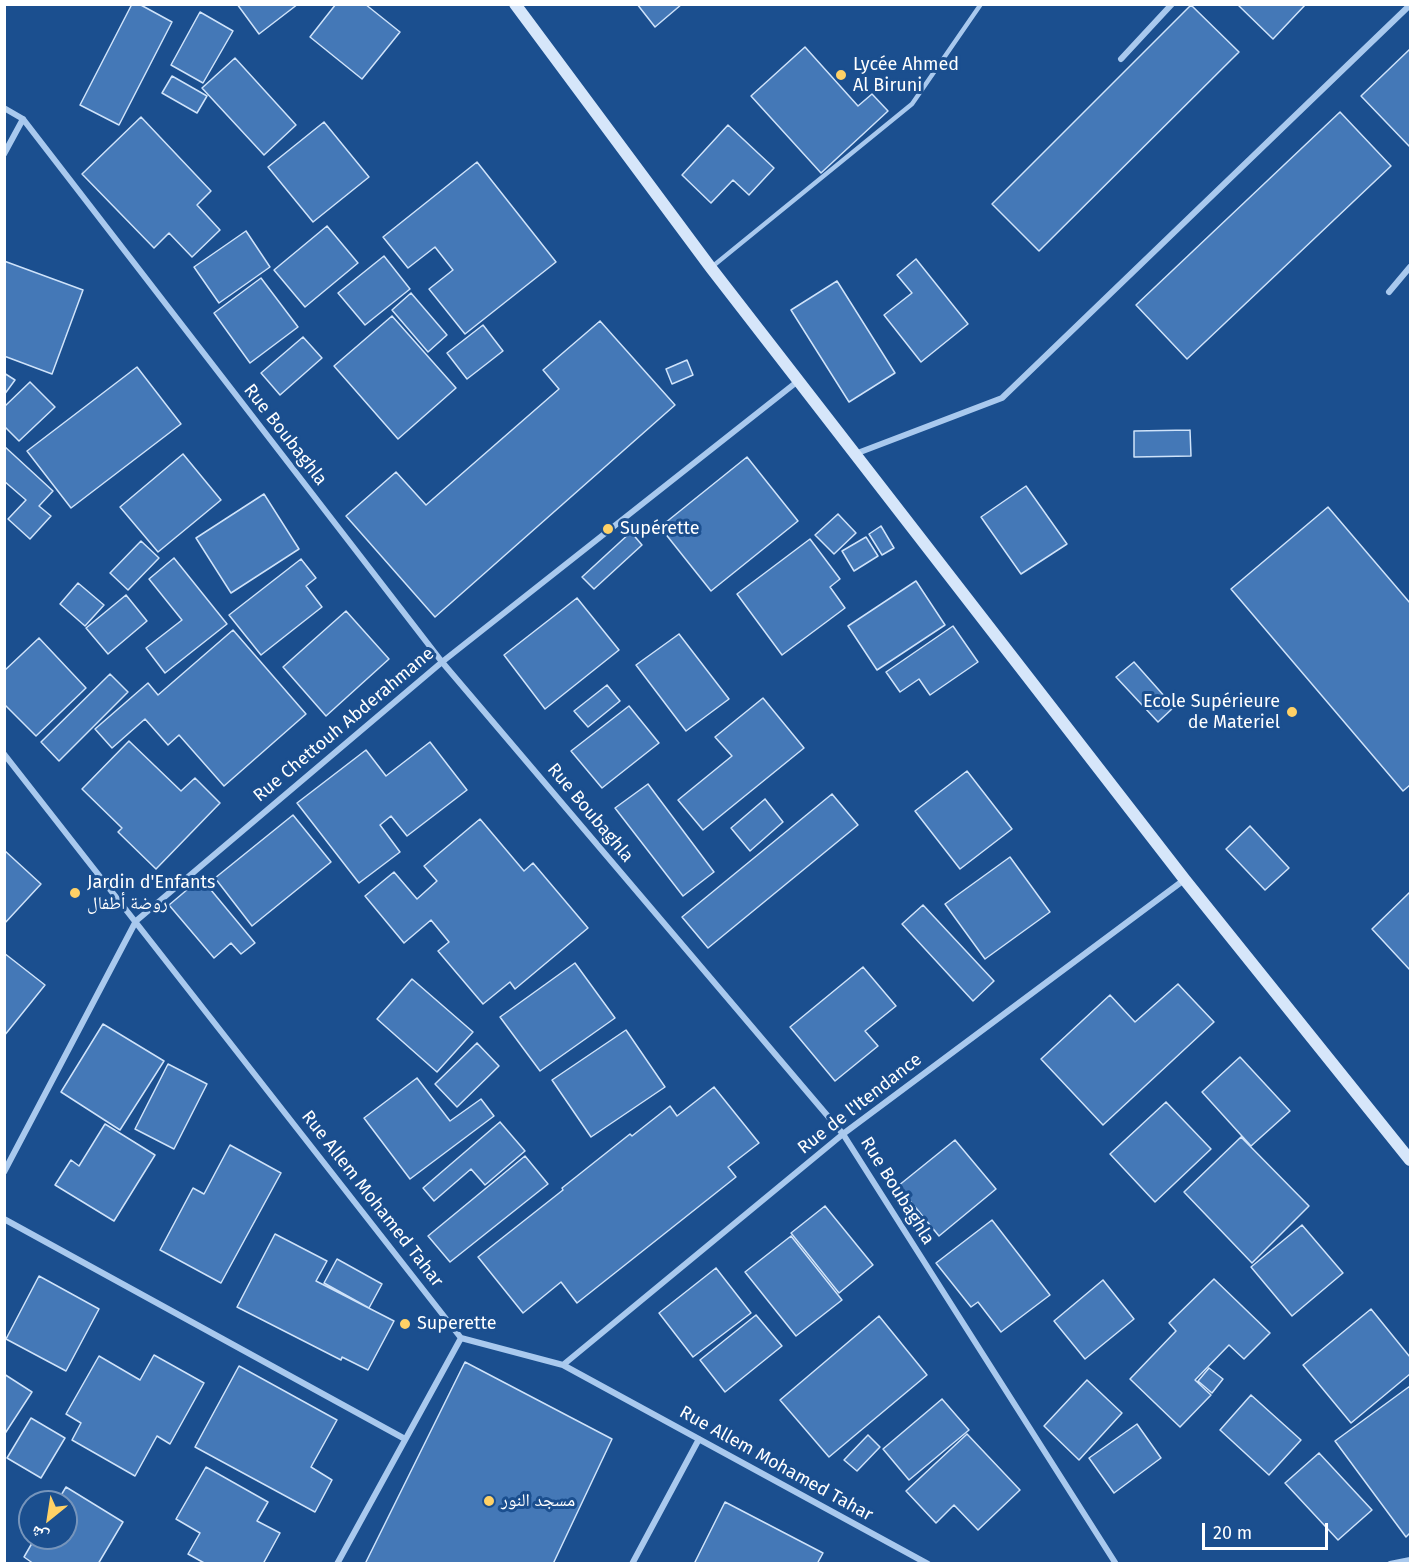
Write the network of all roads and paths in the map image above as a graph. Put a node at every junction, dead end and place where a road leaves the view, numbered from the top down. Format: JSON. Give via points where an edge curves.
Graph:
{"nodes":[{"id":1,"x":514,"y":4,"type":"edge"},
{"id":2,"x":981,"y":4,"type":"edge"},
{"id":3,"x":1172,"y":4,"type":"edge"},
{"id":4,"x":1410,"y":5,"type":"edge"},
{"id":5,"x":1120,"y":59,"type":"dead end"},
{"id":6,"x":4,"y":108,"type":"edge"},
{"id":7,"x":23,"y":119,"type":"junction"},
{"id":8,"x":4,"y":154,"type":"edge"},
{"id":9,"x":1410,"y":267,"type":"edge"},
{"id":10,"x":711,"y":268,"type":"junction"},
{"id":11,"x":1389,"y":292,"type":"dead end"},
{"id":12,"x":798,"y":381,"type":"junction"},
{"id":13,"x":855,"y":454,"type":"junction"},
{"id":14,"x":442,"y":662,"type":"junction"},
{"id":15,"x":4,"y":754,"type":"edge"},
{"id":16,"x":1185,"y":880,"type":"junction"},
{"id":17,"x":136,"y":921,"type":"junction"},
{"id":18,"x":843,"y":1134,"type":"junction"},
{"id":19,"x":1410,"y":1160,"type":"edge"},
{"id":20,"x":4,"y":1172,"type":"edge"},
{"id":21,"x":4,"y":1219,"type":"edge"},
{"id":22,"x":461,"y":1338,"type":"junction"},
{"id":23,"x":563,"y":1365,"type":"junction"},
{"id":24,"x":405,"y":1439,"type":"junction"},
{"id":25,"x":699,"y":1439,"type":"junction"},
{"id":26,"x":1410,"y":1560,"type":"edge"},
{"id":27,"x":337,"y":1563,"type":"edge"},
{"id":28,"x":632,"y":1563,"type":"edge"},
{"id":29,"x":928,"y":1563,"type":"edge"},
{"id":30,"x":1116,"y":1563,"type":"edge"},
{"id":31,"x":1390,"y":1563,"type":"edge"}],
"edges":[{"from":1,"to":10,"type":"main road"},
{"from":2,"to":10,"type":"lane","via":[[912,104]]},
{"from":3,"to":5,"type":"street"},
{"from":4,"to":13,"type":"street","via":[[1002,398]]},
{"from":6,"to":7,"type":"street","name":"Rue Boubaghla"},
{"from":7,"to":8,"type":"street"},
{"from":7,"to":14,"type":"street","name":"Rue Boubaghla"},
{"from":9,"to":11,"type":"street"},
{"from":10,"to":12,"type":"main road"},
{"from":12,"to":13,"type":"main road"},
{"from":12,"to":14,"type":"street","name":"Rue Chettouh Abderahmane"},
{"from":13,"to":16,"type":"main road"},
{"from":14,"to":17,"type":"street","name":"Rue Chettouh Abderahmane"},
{"from":14,"to":18,"type":"street","name":"Rue Boubaghla"},
{"from":15,"to":17,"type":"street","name":"Rue Allem Mohamed Tahar"},
{"from":16,"to":18,"type":"street","name":"Rue de l'Itendance"},
{"from":16,"to":19,"type":"main road"},
{"from":17,"to":20,"type":"street","name":"Rue Chettouh Abderahmane"},
{"from":17,"to":22,"type":"street","name":"Rue Allem Mohamed Tahar"},
{"from":18,"to":23,"type":"street","name":"Rue de l'Itendance"},
{"from":18,"to":30,"type":"street","name":"Rue Boubaghla"},
{"from":21,"to":24,"type":"street"},
{"from":22,"to":23,"type":"street","name":"Rue Allem Mohamed Tahar"},
{"from":22,"to":24,"type":"street"},
{"from":23,"to":25,"type":"street","name":"Rue Allem Mohamed Tahar"},
{"from":24,"to":27,"type":"street"},
{"from":25,"to":28,"type":"street"},
{"from":25,"to":29,"type":"street","name":"Rue Allem Mohamed Tahar"},
{"from":26,"to":31,"type":"street"}]}
